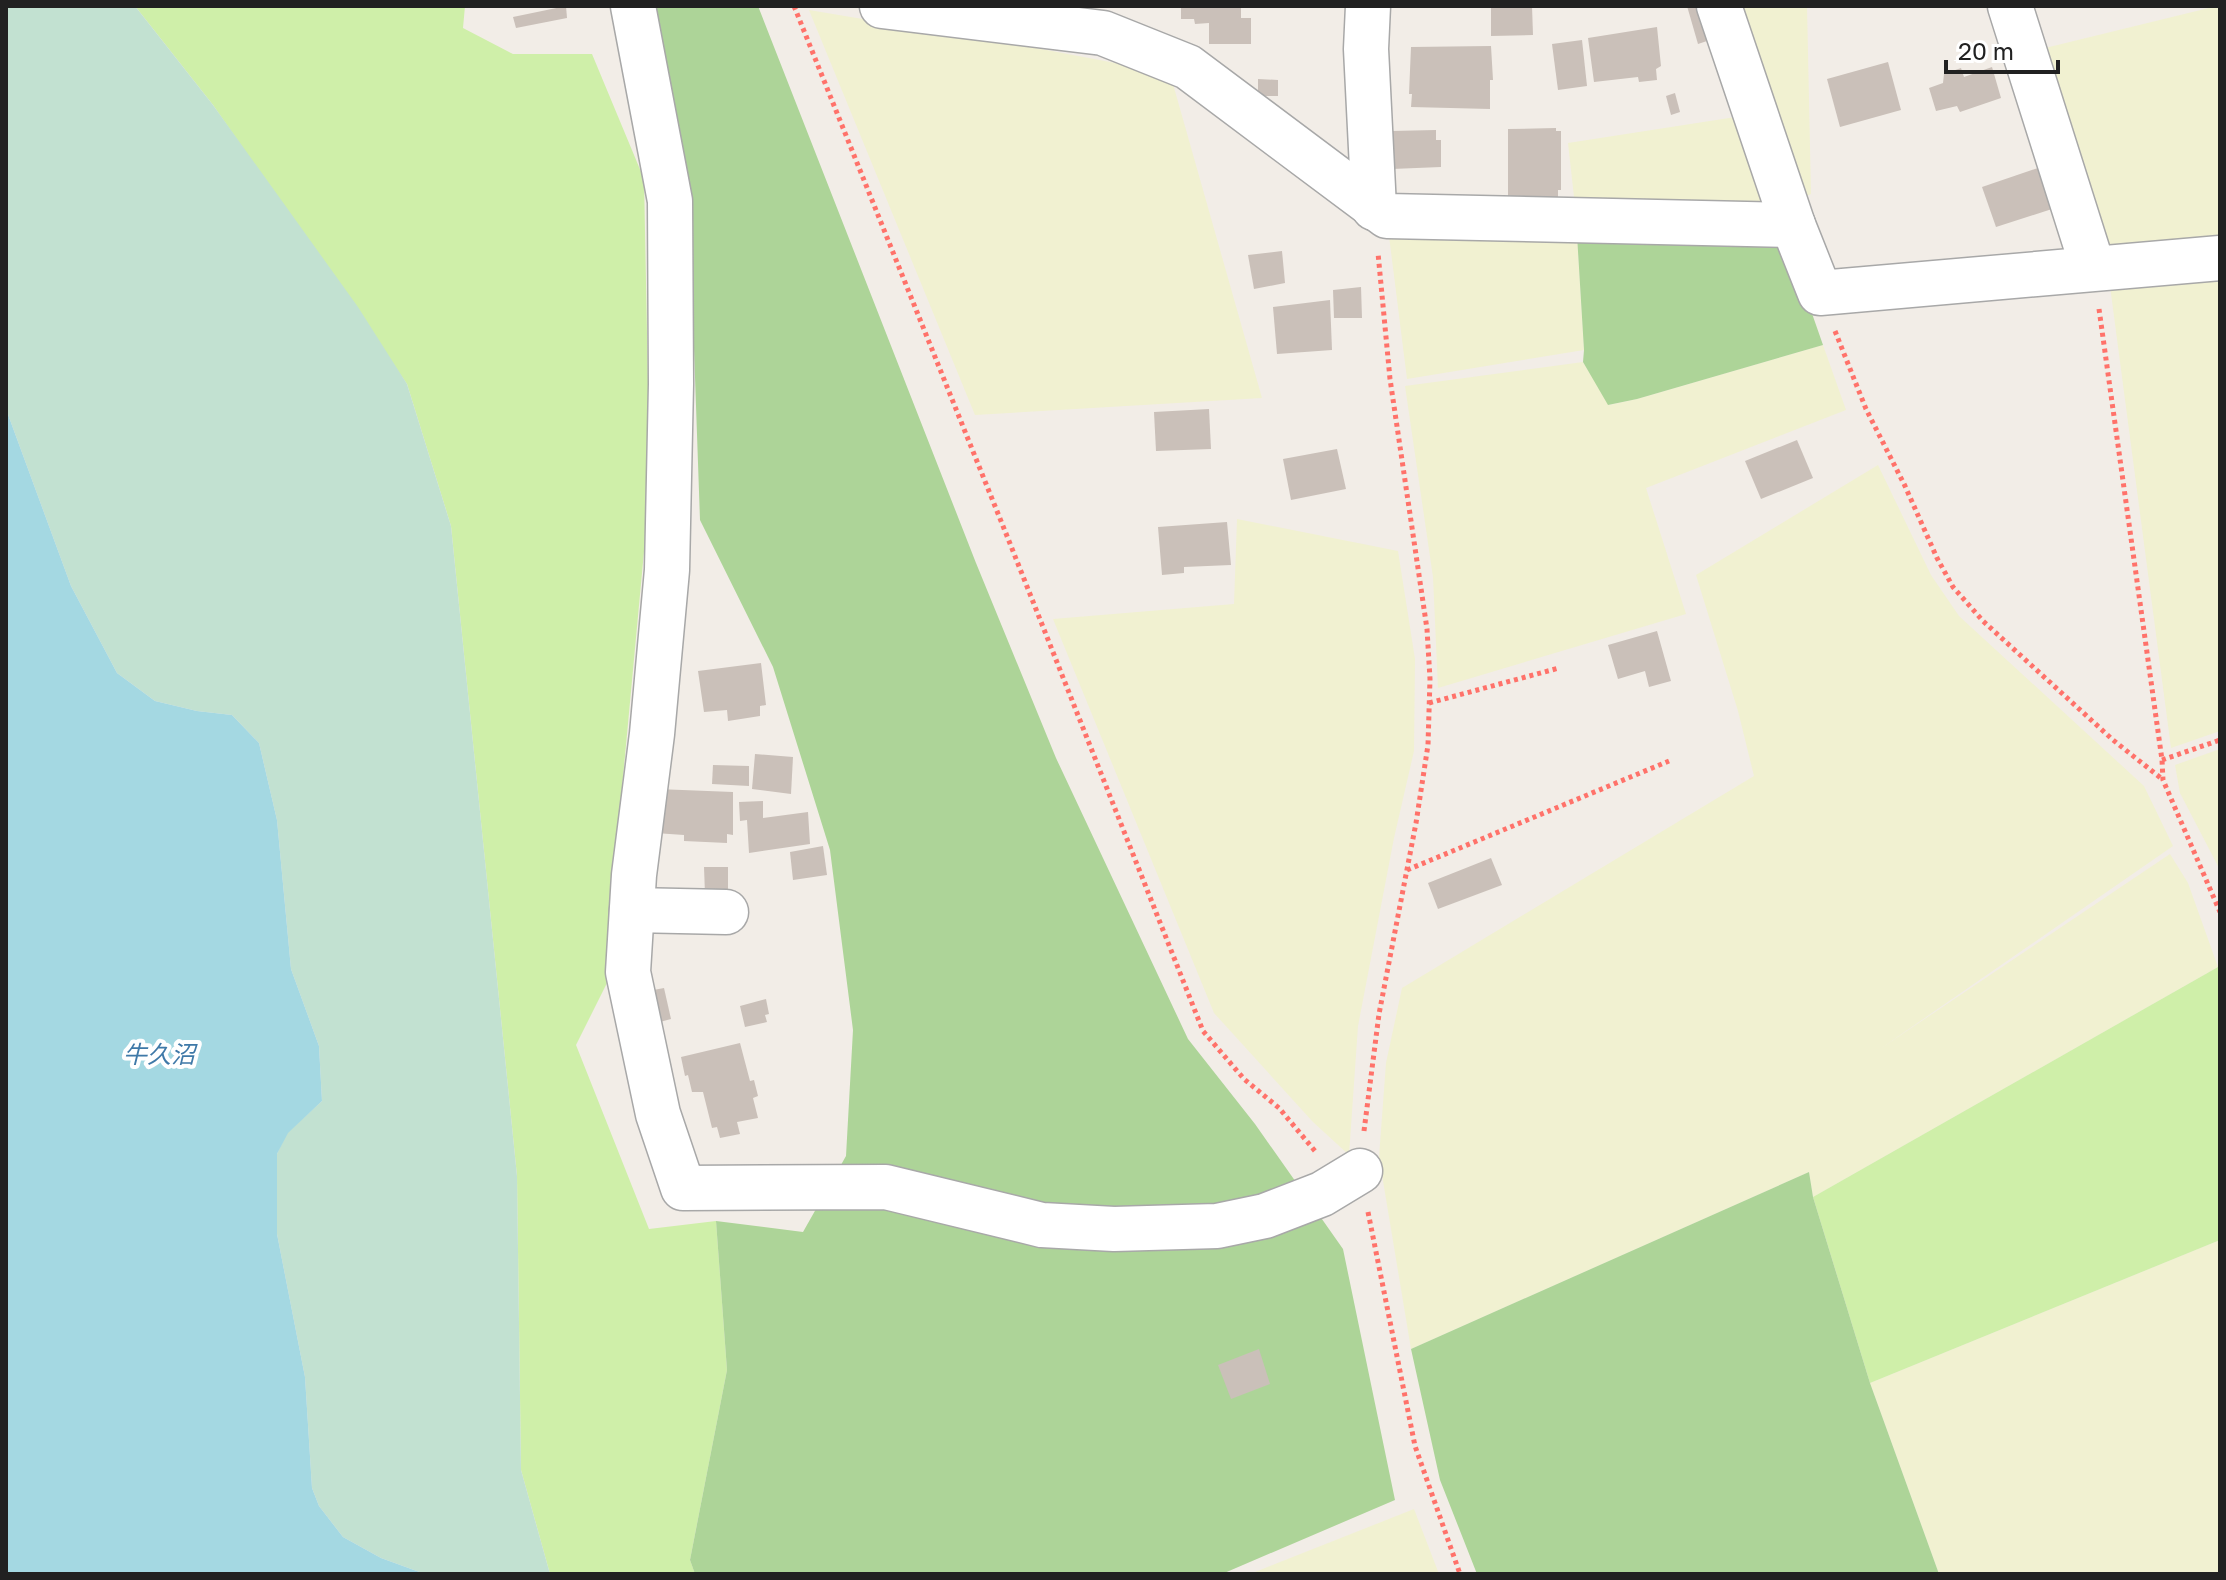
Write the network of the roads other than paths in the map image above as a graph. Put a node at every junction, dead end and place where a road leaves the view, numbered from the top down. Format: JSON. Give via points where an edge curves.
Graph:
{"nodes":[{"id":1,"x":633,"y":6,"type":"edge"},
{"id":2,"x":882,"y":6,"type":"edge"},
{"id":3,"x":1368,"y":6,"type":"edge"},
{"id":4,"x":1719,"y":6,"type":"edge"},
{"id":5,"x":2010,"y":6,"type":"edge"},
{"id":6,"x":1374,"y":208,"type":"junction"},
{"id":7,"x":1793,"y":225,"type":"junction"},
{"id":8,"x":2220,"y":258,"type":"edge"},
{"id":9,"x":2093,"y":268,"type":"junction"},
{"id":10,"x":632,"y":910,"type":"junction"},
{"id":11,"x":726,"y":912,"type":"dead end"},
{"id":12,"x":1360,"y":1171,"type":"road end"}],
"edges":[{"from":1,"to":10,"type":"street","via":[[670,201],[671,384],[667,570]]},
{"from":2,"to":6,"type":"street","via":[[1103,33],[1188,67]]},
{"from":3,"to":6,"type":"street"},
{"from":4,"to":7,"type":"street"},
{"from":5,"to":9,"type":"street"},
{"from":6,"to":7,"type":"street","via":[[1387,216]]},
{"from":7,"to":9,"type":"street","via":[[1820,293]]},
{"from":8,"to":9,"type":"street"},
{"from":10,"to":11,"type":"street"},
{"from":10,"to":12,"type":"street","via":[[628,972],[658,1114],[683,1188],[886,1187],[1042,1225],[1114,1229],[1217,1226],[1265,1216],[1322,1194]]}]}
